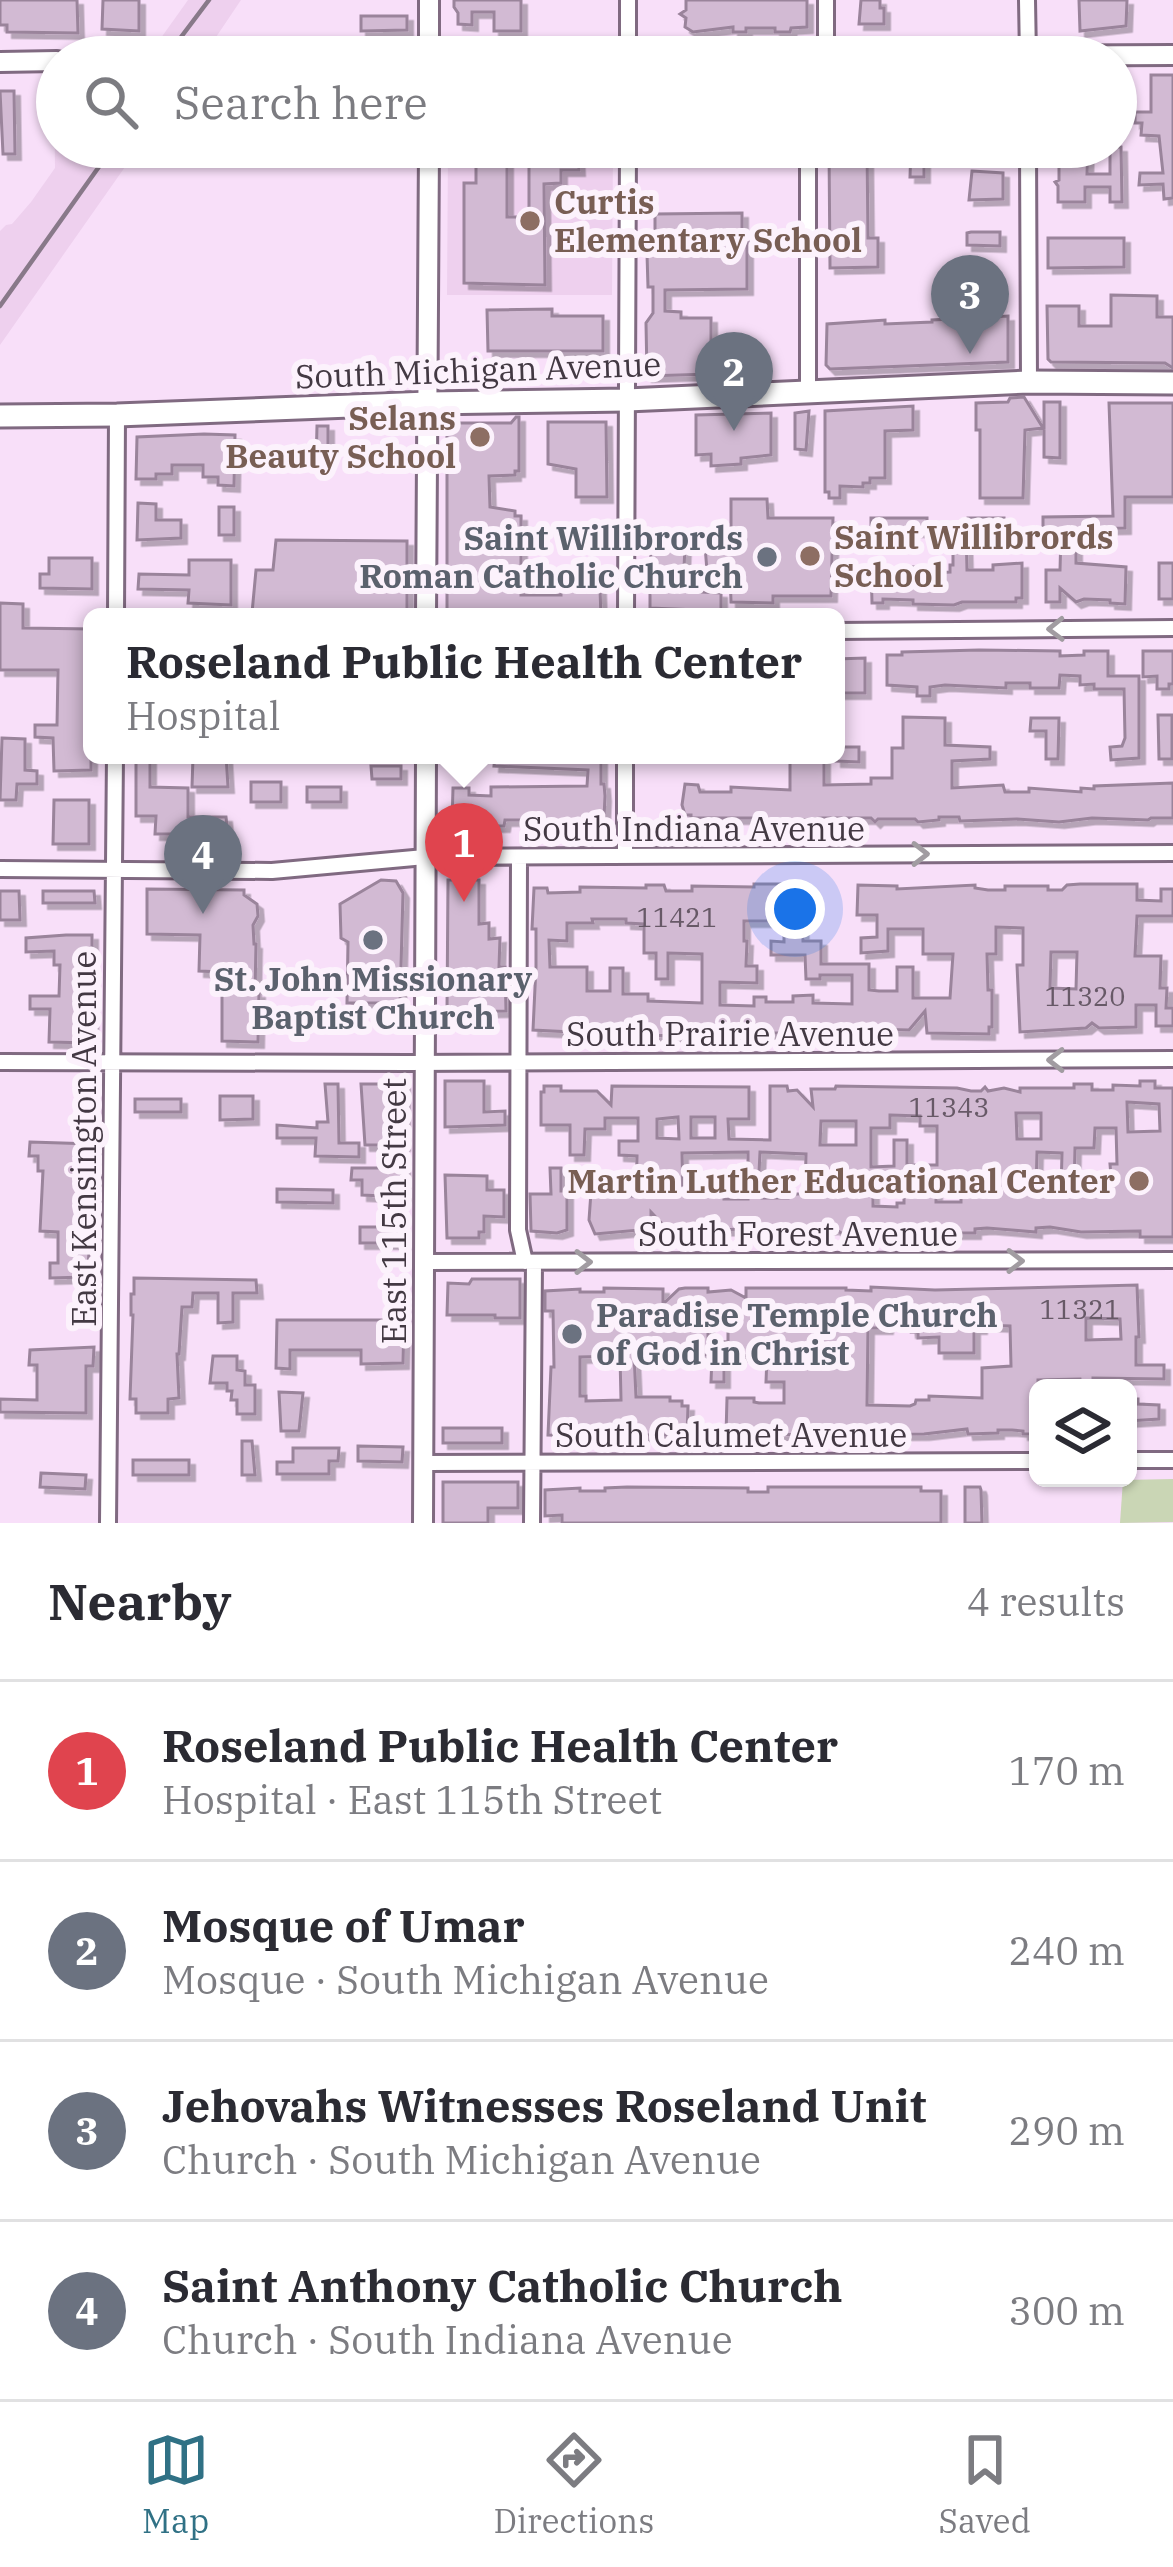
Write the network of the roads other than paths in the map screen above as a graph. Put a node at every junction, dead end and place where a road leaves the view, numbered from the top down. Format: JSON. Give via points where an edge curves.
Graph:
{"nodes":[{"id":1,"x":429,"y":0,"type":"edge"},
{"id":2,"x":628,"y":0,"type":"edge"},
{"id":3,"x":826,"y":0,"type":"edge"},
{"id":4,"x":1027,"y":0,"type":"edge"},
{"id":5,"x":429,"y":36,"type":"edge"},
{"id":6,"x":628,"y":36,"type":"edge"},
{"id":7,"x":826,"y":36,"type":"edge"},
{"id":8,"x":1028,"y":36,"type":"edge"},
{"id":9,"x":1137,"y":55,"type":"edge"},
{"id":10,"x":1173,"y":55,"type":"edge"},
{"id":11,"x":0,"y":62,"type":"edge"},
{"id":12,"x":36,"y":62,"type":"edge"},
{"id":13,"x":429,"y":168,"type":"edge"},
{"id":14,"x":628,"y":168,"type":"edge"},
{"id":15,"x":808,"y":168,"type":"edge"},
{"id":16,"x":1028,"y":168,"type":"edge"},
{"id":17,"x":1029,"y":382,"type":"junction"},
{"id":18,"x":1173,"y":383,"type":"edge"},
{"id":19,"x":808,"y":392,"type":"junction"},
{"id":20,"x":626,"y":400,"type":"junction"},
{"id":21,"x":428,"y":403,"type":"junction"},
{"id":22,"x":117,"y":415,"type":"junction"},
{"id":23,"x":0,"y":416,"type":"edge"},
{"id":24,"x":116,"y":608,"type":"edge"},
{"id":25,"x":426,"y":608,"type":"edge"},
{"id":26,"x":626,"y":608,"type":"edge"},
{"id":27,"x":1173,"y":628,"type":"edge"},
{"id":28,"x":845,"y":631,"type":"edge"},
{"id":29,"x":115,"y":764,"type":"edge"},
{"id":30,"x":426,"y":764,"type":"edge"},
{"id":31,"x":625,"y":764,"type":"edge"},
{"id":32,"x":1173,"y":853,"type":"edge"},
{"id":33,"x":625,"y":856,"type":"junction"},
{"id":34,"x":425,"y":857,"type":"junction"},
{"id":35,"x":519,"y":857,"type":"junction"},
{"id":36,"x":0,"y":869,"type":"edge"},
{"id":37,"x":114,"y":869,"type":"junction"},
{"id":38,"x":1173,"y":1059,"type":"edge"},
{"id":39,"x":0,"y":1062,"type":"edge"},
{"id":40,"x":519,"y":1062,"type":"junction"},
{"id":41,"x":112,"y":1063,"type":"junction"},
{"id":42,"x":425,"y":1064,"type":"junction"},
{"id":43,"x":1173,"y":1260,"type":"edge"},
{"id":44,"x":424,"y":1262,"type":"junction"},
{"id":45,"x":529,"y":1262,"type":"junction"},
{"id":46,"x":1137,"y":1460,"type":"edge"},
{"id":47,"x":1173,"y":1460,"type":"edge"},
{"id":48,"x":1029,"y":1461,"type":"edge"},
{"id":49,"x":424,"y":1463,"type":"junction"},
{"id":50,"x":532,"y":1463,"type":"junction"},
{"id":51,"x":109,"y":1523,"type":"edge"},
{"id":52,"x":423,"y":1523,"type":"edge"},
{"id":53,"x":532,"y":1523,"type":"edge"}],
"edges":[{"from":1,"to":5,"type":"street"},
{"from":2,"to":6,"type":"street"},
{"from":3,"to":7,"type":"street"},
{"from":4,"to":8,"type":"street"},
{"from":9,"to":10,"type":"street"},
{"from":11,"to":12,"type":"street"},
{"from":13,"to":21,"type":"street"},
{"from":14,"to":20,"type":"street"},
{"from":15,"to":19,"type":"street"},
{"from":16,"to":17,"type":"street"},
{"from":17,"to":18,"type":"main road","name":"South Michigan Avenue"},
{"from":17,"to":19,"type":"main road","name":"South Michigan Avenue"},
{"from":19,"to":20,"type":"main road","name":"South Michigan Avenue"},
{"from":20,"to":21,"type":"main road","name":"South Michigan Avenue"},
{"from":20,"to":26,"type":"street"},
{"from":21,"to":22,"type":"main road","name":"South Michigan Avenue"},
{"from":21,"to":25,"type":"street"},
{"from":22,"to":23,"type":"main road","name":"South Michigan Avenue"},
{"from":22,"to":24,"type":"street"},
{"from":27,"to":28,"type":"street","one_way":true},
{"from":29,"to":37,"type":"street","name":"East Kensington Avenue"},
{"from":30,"to":34,"type":"street","name":"East 115th Street"},
{"from":31,"to":33,"type":"street"},
{"from":33,"to":32,"type":"street","name":"South Indiana Avenue","one_way":true},
{"from":33,"to":35,"type":"street","name":"South Indiana Avenue"},
{"from":34,"to":35,"type":"street","name":"South Indiana Avenue"},
{"from":34,"to":37,"type":"street","name":"South Indiana Avenue","via":[[272,871]]},
{"from":34,"to":42,"type":"street","name":"East 115th Street"},
{"from":35,"to":40,"type":"street"},
{"from":36,"to":37,"type":"street","name":"South Indiana Avenue"},
{"from":37,"to":41,"type":"street","name":"East Kensington Avenue"},
{"from":38,"to":40,"type":"street","name":"South Prairie Avenue","one_way":true},
{"from":39,"to":41,"type":"street","name":"South Prairie Avenue"},
{"from":40,"to":42,"type":"street","name":"South Prairie Avenue"},
{"from":40,"to":45,"type":"street","via":[[518,1230]]},
{"from":41,"to":42,"type":"street","name":"South Prairie Avenue"},
{"from":41,"to":51,"type":"street","name":"East Kensington Avenue"},
{"from":42,"to":44,"type":"street","name":"East 115th Street"},
{"from":45,"to":43,"type":"street","name":"South Forest Avenue","one_way":true},
{"from":44,"to":45,"type":"street","name":"South Forest Avenue"},
{"from":44,"to":49,"type":"street","name":"East 115th Street"},
{"from":45,"to":50,"type":"street"},
{"from":46,"to":47,"type":"street"},
{"from":48,"to":50,"type":"street","name":"South Calumet Avenue"},
{"from":49,"to":50,"type":"street","name":"South Calumet Avenue"},
{"from":49,"to":52,"type":"street","name":"East 115th Street"},
{"from":50,"to":53,"type":"street"}]}
